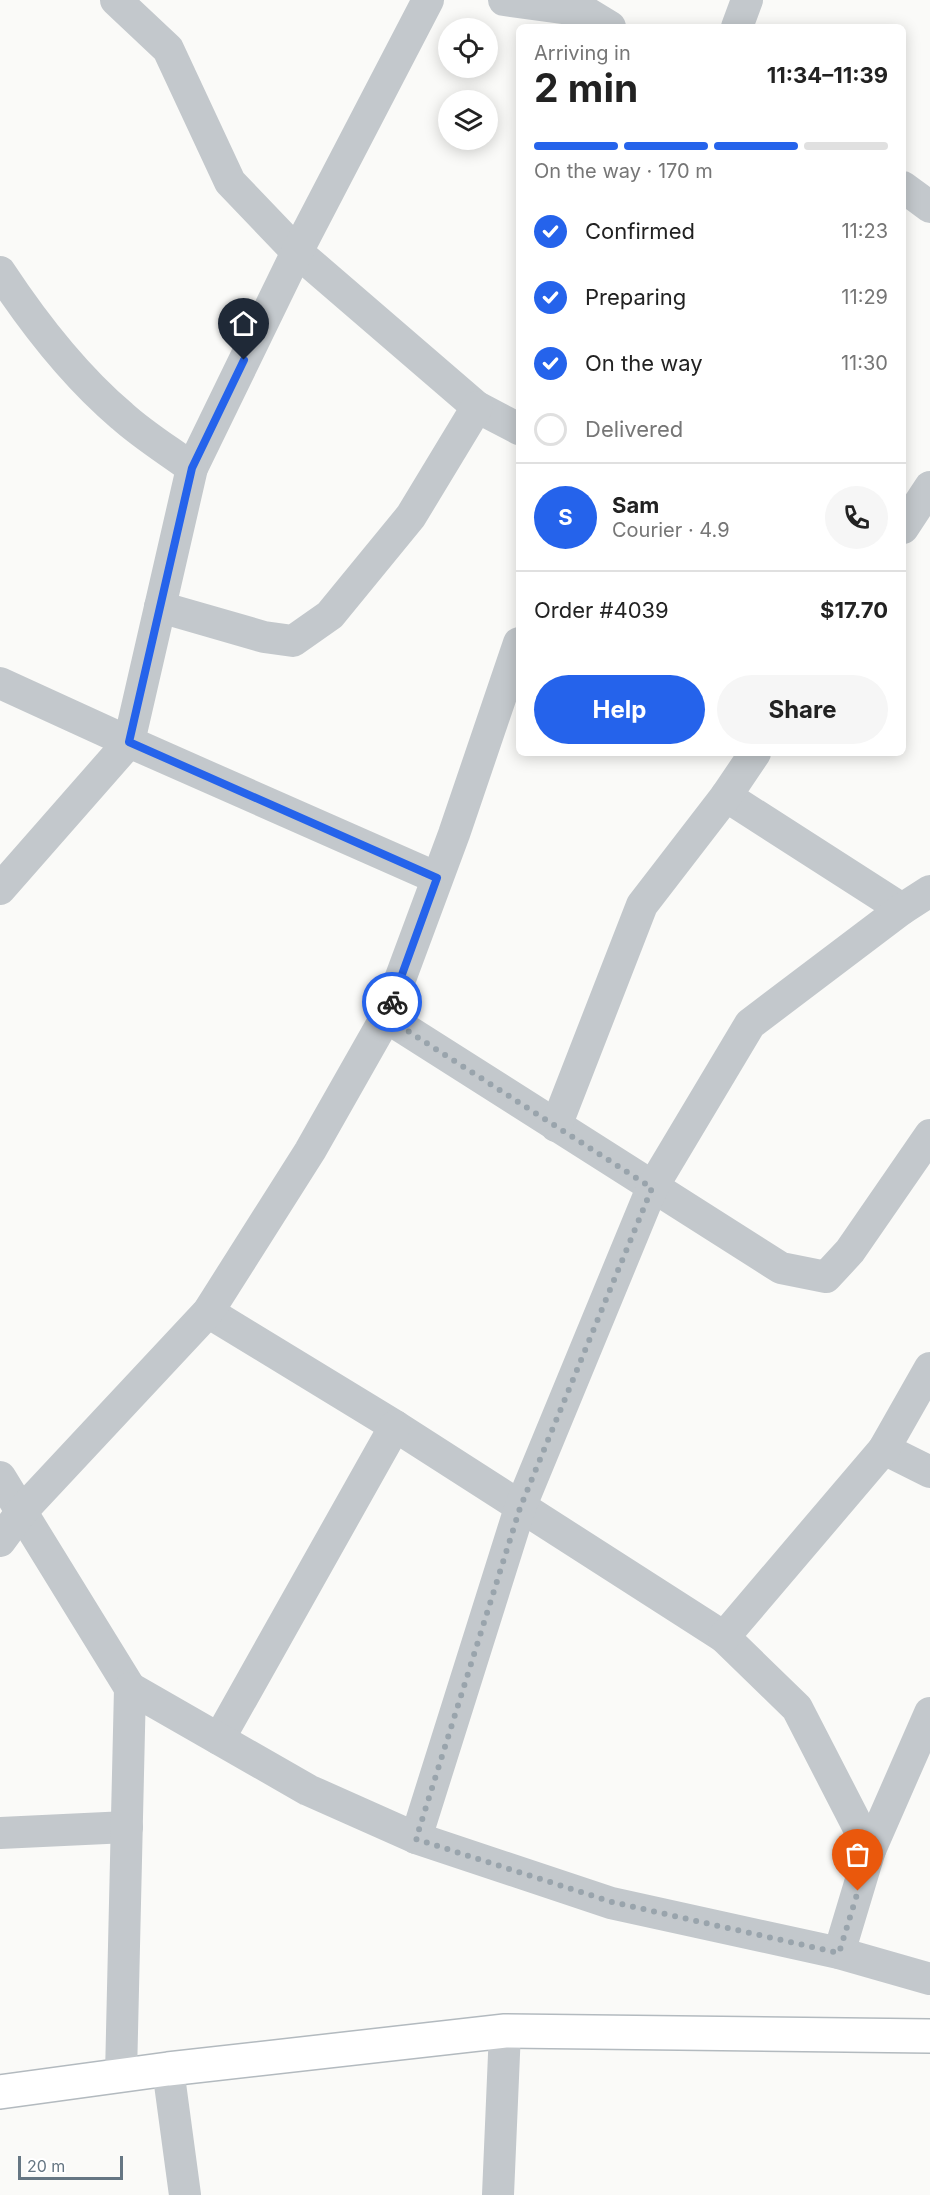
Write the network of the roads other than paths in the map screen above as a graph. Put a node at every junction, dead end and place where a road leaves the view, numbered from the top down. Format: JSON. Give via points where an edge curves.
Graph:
{"nodes":[{"id":1,"x":116,"y":0,"type":"edge"},
{"id":2,"x":428,"y":0,"type":"edge"},
{"id":3,"x":504,"y":0,"type":"edge"},
{"id":4,"x":747,"y":0,"type":"edge"},
{"id":5,"x":605,"y":24,"type":"edge"},
{"id":6,"x":738,"y":24,"type":"edge"},
{"id":7,"x":906,"y":189,"type":"edge"},
{"id":8,"x":930,"y":207,"type":"edge"},
{"id":9,"x":297,"y":252,"type":"junction"},
{"id":10,"x":0,"y":272,"type":"edge"},
{"id":11,"x":477,"y":407,"type":"junction"},
{"id":12,"x":516,"y":427,"type":"edge"},
{"id":13,"x":192,"y":468,"type":"junction"},
{"id":14,"x":930,"y":487,"type":"edge"},
{"id":15,"x":906,"y":523,"type":"edge"},
{"id":16,"x":160,"y":607,"type":"junction"},
{"id":17,"x":516,"y":653,"type":"edge"},
{"id":18,"x":0,"y":683,"type":"edge"},
{"id":19,"x":129,"y":742,"type":"junction"},
{"id":20,"x":753,"y":756,"type":"edge"},
{"id":21,"x":726,"y":796,"type":"junction"},
{"id":22,"x":437,"y":878,"type":"junction"},
{"id":23,"x":0,"y":889,"type":"edge"},
{"id":24,"x":930,"y":891,"type":"edge"},
{"id":25,"x":902,"y":909,"type":"junction"},
{"id":26,"x":386,"y":1017,"type":"junction"},
{"id":27,"x":556,"y":1126,"type":"junction"},
{"id":28,"x":930,"y":1135,"type":"edge"},
{"id":29,"x":652,"y":1188,"type":"junction"},
{"id":30,"x":208,"y":1312,"type":"junction"},
{"id":31,"x":930,"y":1368,"type":"edge"},
{"id":32,"x":395,"y":1426,"type":"junction"},
{"id":33,"x":884,"y":1449,"type":"junction"},
{"id":34,"x":930,"y":1472,"type":"edge"},
{"id":35,"x":0,"y":1477,"type":"edge"},
{"id":36,"x":520,"y":1508,"type":"junction"},
{"id":37,"x":22,"y":1511,"type":"junction"},
{"id":38,"x":0,"y":1541,"type":"edge"},
{"id":39,"x":724,"y":1637,"type":"junction"},
{"id":40,"x":130,"y":1688,"type":"junction"},
{"id":41,"x":930,"y":1713,"type":"edge"},
{"id":42,"x":219,"y":1739,"type":"junction"},
{"id":43,"x":127,"y":1827,"type":"junction"},
{"id":44,"x":0,"y":1833,"type":"edge"},
{"id":45,"x":416,"y":1839,"type":"junction"},
{"id":46,"x":870,"y":1850,"type":"junction"},
{"id":47,"x":839,"y":1953,"type":"junction"},
{"id":48,"x":930,"y":1979,"type":"edge"},
{"id":49,"x":505,"y":2031,"type":"junction"},
{"id":50,"x":930,"y":2036,"type":"edge"},
{"id":51,"x":168,"y":2069,"type":"junction"},
{"id":52,"x":121,"y":2075,"type":"junction"},
{"id":53,"x":0,"y":2092,"type":"edge"},
{"id":54,"x":184,"y":2195,"type":"edge"},
{"id":55,"x":498,"y":2195,"type":"edge"}],
"edges":[{"from":1,"to":9,"type":"street","via":[[168,49],[230,182]]},
{"from":2,"to":9,"type":"street"},
{"from":3,"to":5,"type":"street","via":[[584,10]]},
{"from":4,"to":6,"type":"street"},
{"from":7,"to":8,"type":"street"},
{"from":9,"to":11,"type":"street"},
{"from":9,"to":13,"type":"street"},
{"from":10,"to":13,"type":"street","via":[[66,360],[122,416]]},
{"from":11,"to":12,"type":"street"},
{"from":11,"to":16,"type":"street","via":[[411,516],[330,615],[293,641],[264,637]]},
{"from":13,"to":16,"type":"street"},
{"from":14,"to":15,"type":"street"},
{"from":16,"to":19,"type":"street"},
{"from":17,"to":22,"type":"street"},
{"from":18,"to":19,"type":"street"},
{"from":19,"to":22,"type":"street"},
{"from":19,"to":23,"type":"street"},
{"from":20,"to":21,"type":"street"},
{"from":21,"to":25,"type":"street"},
{"from":21,"to":27,"type":"street","via":[[642,904]]},
{"from":22,"to":26,"type":"street"},
{"from":24,"to":25,"type":"street"},
{"from":25,"to":29,"type":"street","via":[[750,1024]]},
{"from":26,"to":27,"type":"street"},
{"from":26,"to":30,"type":"street","via":[[310,1151]]},
{"from":27,"to":29,"type":"street"},
{"from":28,"to":29,"type":"street","via":[[850,1251],[826,1277],[781,1269]]},
{"from":29,"to":36,"type":"street"},
{"from":30,"to":32,"type":"street"},
{"from":30,"to":37,"type":"street"},
{"from":31,"to":33,"type":"street"},
{"from":32,"to":36,"type":"street"},
{"from":32,"to":42,"type":"street"},
{"from":33,"to":34,"type":"street"},
{"from":33,"to":39,"type":"street"},
{"from":35,"to":37,"type":"street"},
{"from":36,"to":39,"type":"street"},
{"from":36,"to":45,"type":"street"},
{"from":37,"to":38,"type":"street"},
{"from":37,"to":40,"type":"street"},
{"from":39,"to":46,"type":"street","via":[[797,1708]]},
{"from":40,"to":42,"type":"street"},
{"from":40,"to":43,"type":"street"},
{"from":41,"to":46,"type":"street"},
{"from":42,"to":45,"type":"street","via":[[308,1790]]},
{"from":43,"to":44,"type":"street"},
{"from":43,"to":52,"type":"street"},
{"from":45,"to":47,"type":"street","via":[[612,1902]]},
{"from":46,"to":47,"type":"street"},
{"from":47,"to":48,"type":"street"},
{"from":49,"to":50,"type":"main road"},
{"from":49,"to":51,"type":"main road"},
{"from":49,"to":55,"type":"street"},
{"from":51,"to":52,"type":"main road"},
{"from":51,"to":54,"type":"street"},
{"from":52,"to":53,"type":"main road"}]}
